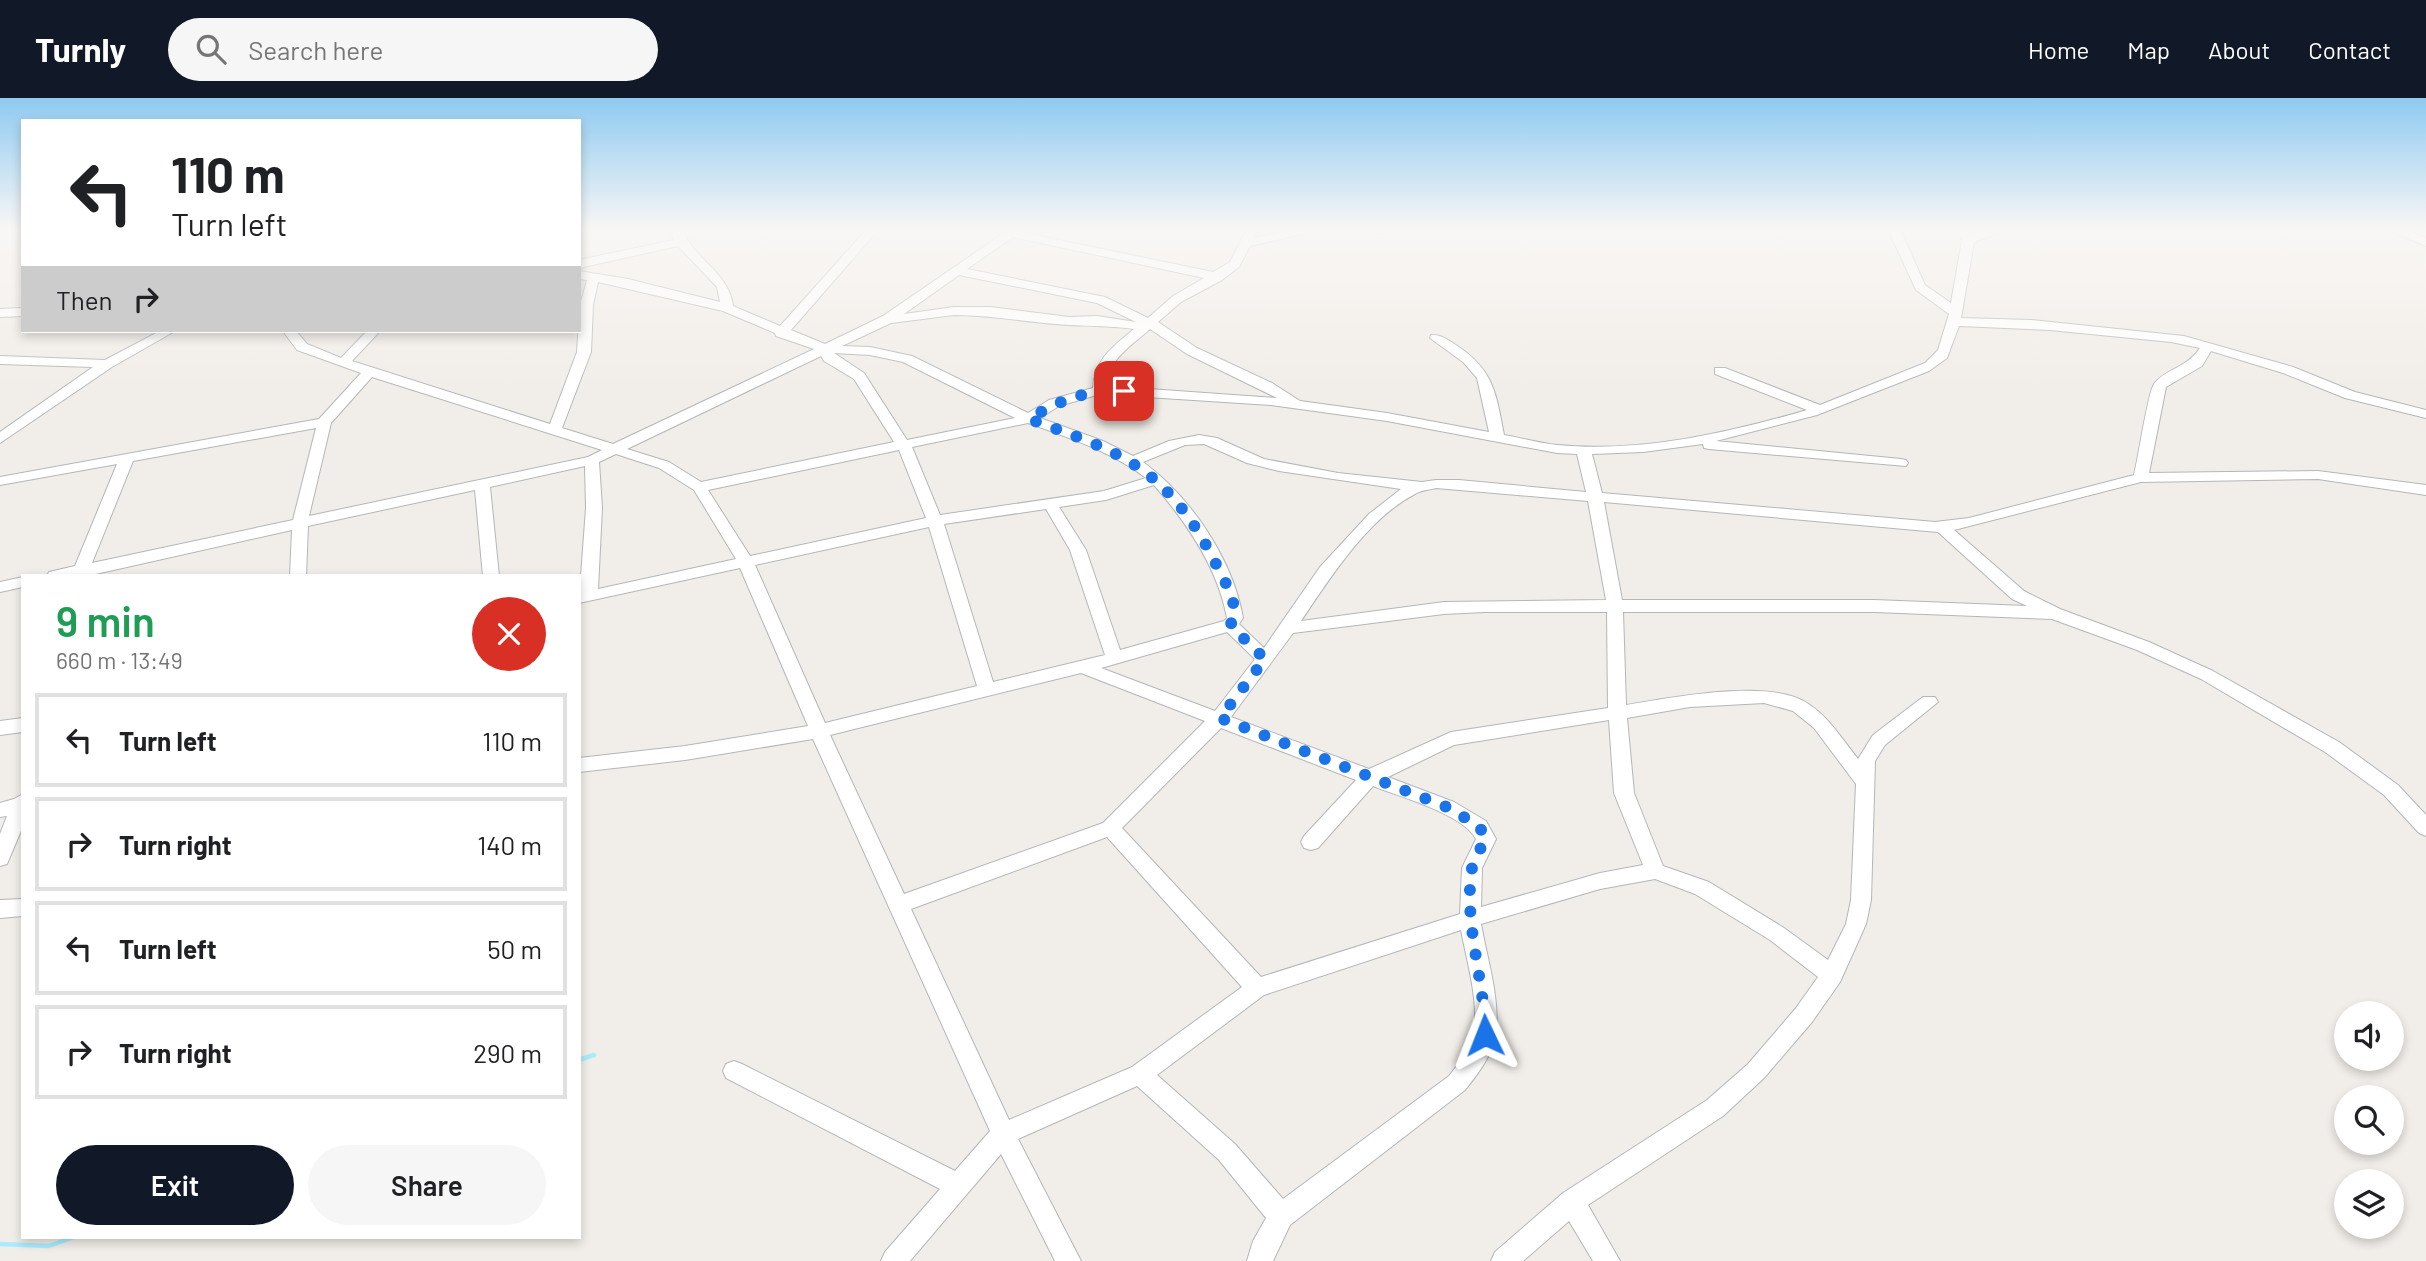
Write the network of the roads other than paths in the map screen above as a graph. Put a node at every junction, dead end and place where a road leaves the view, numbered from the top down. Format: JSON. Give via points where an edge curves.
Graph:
{"nodes":[{"id":1,"x":591,"y":283,"type":"edge"},
{"id":2,"x":629,"y":283,"type":"edge"},
{"id":3,"x":718,"y":283,"type":"edge"},
{"id":4,"x":825,"y":283,"type":"edge"},
{"id":5,"x":939,"y":283,"type":"edge"},
{"id":6,"x":1020,"y":283,"type":"edge"},
{"id":7,"x":1206,"y":283,"type":"edge"},
{"id":8,"x":1918,"y":283,"type":"edge"},
{"id":9,"x":1959,"y":283,"type":"edge"},
{"id":10,"x":727,"y":308,"type":"junction"},
{"id":11,"x":21,"y":312,"type":"edge"},
{"id":12,"x":0,"y":313,"type":"edge"},
{"id":13,"x":1954,"y":317,"type":"junction"},
{"id":14,"x":888,"y":319,"type":"junction"},
{"id":15,"x":1145,"y":325,"type":"junction"},
{"id":16,"x":165,"y":333,"type":"edge"},
{"id":17,"x":291,"y":333,"type":"edge"},
{"id":18,"x":372,"y":333,"type":"edge"},
{"id":19,"x":781,"y":333,"type":"junction"},
{"id":20,"x":1436,"y":338,"type":"dead end"},
{"id":21,"x":2208,"y":346,"type":"junction"},
{"id":22,"x":825,"y":349,"type":"junction"},
{"id":23,"x":0,"y":360,"type":"edge"},
{"id":24,"x":343,"y":363,"type":"junction"},
{"id":25,"x":107,"y":364,"type":"junction"},
{"id":26,"x":1720,"y":371,"type":"dead end"},
{"id":27,"x":370,"y":372,"type":"junction"},
{"id":28,"x":1100,"y":390,"type":"junction"},
{"id":29,"x":1298,"y":405,"type":"junction"},
{"id":30,"x":1818,"y":409,"type":"junction"},
{"id":31,"x":2426,"y":414,"type":"edge"},
{"id":32,"x":1029,"y":419,"type":"junction"},
{"id":33,"x":324,"y":422,"type":"junction"},
{"id":34,"x":555,"y":429,"type":"junction"},
{"id":35,"x":1497,"y":438,"type":"junction"},
{"id":36,"x":0,"y":439,"type":"edge"},
{"id":37,"x":1696,"y":441,"type":"junction"},
{"id":38,"x":904,"y":446,"type":"junction"},
{"id":39,"x":616,"y":448,"type":"junction"},
{"id":40,"x":1584,"y":451,"type":"junction"},
{"id":41,"x":127,"y":457,"type":"junction"},
{"id":42,"x":592,"y":460,"type":"junction"},
{"id":43,"x":1133,"y":461,"type":"junction"},
{"id":44,"x":1901,"y":463,"type":"dead end"},
{"id":45,"x":2141,"y":478,"type":"junction"},
{"id":46,"x":1157,"y":479,"type":"junction"},
{"id":47,"x":0,"y":481,"type":"edge"},
{"id":48,"x":482,"y":485,"type":"junction"},
{"id":49,"x":1422,"y":486,"type":"junction"},
{"id":50,"x":699,"y":487,"type":"junction"},
{"id":51,"x":2426,"y":490,"type":"edge"},
{"id":52,"x":1595,"y":497,"type":"junction"},
{"id":53,"x":1049,"y":502,"type":"junction"},
{"id":54,"x":935,"y":521,"type":"junction"},
{"id":55,"x":300,"y":523,"type":"junction"},
{"id":56,"x":1942,"y":527,"type":"junction"},
{"id":57,"x":745,"y":561,"type":"junction"},
{"id":58,"x":80,"y":573,"type":"edge"},
{"id":59,"x":298,"y":574,"type":"edge"},
{"id":60,"x":491,"y":574,"type":"edge"},
{"id":61,"x":21,"y":582,"type":"edge"},
{"id":62,"x":0,"y":587,"type":"edge"},
{"id":63,"x":584,"y":597,"type":"edge"},
{"id":64,"x":1615,"y":607,"type":"junction"},
{"id":65,"x":2054,"y":613,"type":"junction"},
{"id":66,"x":1230,"y":625,"type":"junction"},
{"id":67,"x":1288,"y":628,"type":"junction"},
{"id":68,"x":1114,"y":657,"type":"junction"},
{"id":69,"x":1265,"y":659,"type":"junction"},
{"id":70,"x":1082,"y":667,"type":"junction"},
{"id":71,"x":987,"y":691,"type":"junction"},
{"id":72,"x":1929,"y":702,"type":"dead end"},
{"id":73,"x":1617,"y":711,"type":"junction"},
{"id":74,"x":1220,"y":718,"type":"junction"},
{"id":75,"x":21,"y":724,"type":"edge"},
{"id":76,"x":0,"y":728,"type":"edge"},
{"id":77,"x":819,"y":731,"type":"junction"},
{"id":78,"x":581,"y":765,"type":"edge"},
{"id":79,"x":1370,"y":777,"type":"junction"},
{"id":80,"x":1863,"y":780,"type":"junction"},
{"id":81,"x":21,"y":804,"type":"edge"},
{"id":82,"x":21,"y":806,"type":"edge"},
{"id":83,"x":0,"y":810,"type":"edge"},
{"id":84,"x":1110,"y":828,"type":"junction"},
{"id":85,"x":2426,"y":828,"type":"edge"},
{"id":86,"x":1311,"y":842,"type":"dead end"},
{"id":87,"x":0,"y":858,"type":"edge"},
{"id":88,"x":1656,"y":871,"type":"junction"},
{"id":89,"x":900,"y":904,"type":"junction"},
{"id":90,"x":21,"y":906,"type":"edge"},
{"id":91,"x":0,"y":909,"type":"edge"},
{"id":92,"x":1470,"y":919,"type":"junction"},
{"id":93,"x":1832,"y":975,"type":"junction"},
{"id":94,"x":1257,"y":988,"type":"junction"},
{"id":95,"x":734,"y":1072,"type":"dead end"},
{"id":96,"x":1140,"y":1074,"type":"junction"},
{"id":97,"x":1003,"y":1134,"type":"junction"},
{"id":98,"x":959,"y":1186,"type":"junction"},
{"id":99,"x":1572,"y":1202,"type":"junction"},
{"id":100,"x":1281,"y":1216,"type":"junction"},
{"id":101,"x":894,"y":1261,"type":"edge"},
{"id":102,"x":1068,"y":1261,"type":"edge"},
{"id":103,"x":1260,"y":1261,"type":"edge"},
{"id":104,"x":1504,"y":1261,"type":"edge"},
{"id":105,"x":1606,"y":1261,"type":"edge"}],
"edges":[{"from":1,"to":34,"type":"street","via":[[583,354]]},
{"from":2,"to":10,"type":"street"},
{"from":3,"to":10,"type":"street"},
{"from":4,"to":19,"type":"street"},
{"from":5,"to":14,"type":"street"},
{"from":6,"to":15,"type":"street","via":[[1108,303]]},
{"from":7,"to":15,"type":"street"},
{"from":8,"to":13,"type":"street"},
{"from":9,"to":13,"type":"street"},
{"from":10,"to":19,"type":"street"},
{"from":11,"to":12,"type":"street"},
{"from":13,"to":21,"type":"street","via":[[2183,339]]},
{"from":13,"to":30,"type":"street","via":[[1940,359]]},
{"from":14,"to":15,"type":"street","via":[[990,311]]},
{"from":14,"to":22,"type":"street"},
{"from":15,"to":28,"type":"street","via":[[1111,356],[1101,371]]},
{"from":15,"to":29,"type":"street","via":[[1170,334],[1192,351]]},
{"from":16,"to":25,"type":"street"},
{"from":17,"to":24,"type":"street","via":[[302,347]]},
{"from":18,"to":24,"type":"street"},
{"from":19,"to":22,"type":"street"},
{"from":20,"to":35,"type":"street","via":[[1480,370],[1488,386]]},
{"from":21,"to":31,"type":"street","via":[[2350,395]]},
{"from":21,"to":45,"type":"street","via":[[2197,363],[2160,384]]},
{"from":22,"to":32,"type":"street","via":[[907,359]]},
{"from":22,"to":38,"type":"street","via":[[829,358],[859,376]]},
{"from":22,"to":39,"type":"street"},
{"from":23,"to":25,"type":"street"},
{"from":24,"to":27,"type":"street"},
{"from":25,"to":36,"type":"street"},
{"from":26,"to":30,"type":"street"},
{"from":27,"to":33,"type":"street"},
{"from":27,"to":34,"type":"street"},
{"from":28,"to":29,"type":"street"},
{"from":28,"to":32,"type":"street","via":[[1054,403]]},
{"from":29,"to":35,"type":"street"},
{"from":30,"to":37,"type":"street","via":[[1747,432]]},
{"from":32,"to":38,"type":"street"},
{"from":32,"to":43,"type":"street"},
{"from":33,"to":41,"type":"street"},
{"from":33,"to":55,"type":"street"},
{"from":34,"to":39,"type":"street"},
{"from":35,"to":40,"type":"street"},
{"from":37,"to":40,"type":"street"},
{"from":37,"to":44,"type":"street","via":[[1723,448]]},
{"from":38,"to":50,"type":"street"},
{"from":38,"to":54,"type":"street"},
{"from":39,"to":42,"type":"street"},
{"from":39,"to":50,"type":"street","via":[[664,465]]},
{"from":40,"to":52,"type":"street"},
{"from":41,"to":47,"type":"street"},
{"from":41,"to":58,"type":"street"},
{"from":42,"to":48,"type":"street"},
{"from":42,"to":63,"type":"street","via":[[594,509]]},
{"from":43,"to":46,"type":"street"},
{"from":43,"to":49,"type":"street","via":[[1203,438],[1256,461],[1299,471]]},
{"from":45,"to":51,"type":"street","via":[[2318,475]]},
{"from":45,"to":56,"type":"street"},
{"from":46,"to":53,"type":"street","via":[[1107,495]]},
{"from":46,"to":66,"type":"street","via":[[1204,540],[1231,595],[1235,618]]},
{"from":48,"to":55,"type":"street"},
{"from":48,"to":60,"type":"street"},
{"from":49,"to":52,"type":"street"},
{"from":49,"to":67,"type":"street","via":[[1403,493],[1346,546]]},
{"from":50,"to":57,"type":"street"},
{"from":52,"to":56,"type":"street"},
{"from":52,"to":64,"type":"street"},
{"from":53,"to":54,"type":"street"},
{"from":53,"to":68,"type":"street","via":[[1078,550]]},
{"from":54,"to":57,"type":"street"},
{"from":54,"to":71,"type":"street"},
{"from":55,"to":58,"type":"street"},
{"from":55,"to":59,"type":"street"},
{"from":56,"to":65,"type":"street","via":[[2012,591]]},
{"from":57,"to":63,"type":"street"},
{"from":57,"to":77,"type":"street"},
{"from":61,"to":62,"type":"street"},
{"from":64,"to":65,"type":"street","via":[[1874,606]]},
{"from":64,"to":67,"type":"street","via":[[1444,608]]},
{"from":64,"to":73,"type":"street"},
{"from":65,"to":85,"type":"street","via":[[2207,674],[2363,768]]},
{"from":66,"to":68,"type":"street"},
{"from":66,"to":69,"type":"street"},
{"from":67,"to":69,"type":"street"},
{"from":68,"to":70,"type":"street"},
{"from":69,"to":74,"type":"street"},
{"from":70,"to":71,"type":"street"},
{"from":70,"to":74,"type":"street"},
{"from":71,"to":77,"type":"street"},
{"from":72,"to":80,"type":"street","via":[[1879,740],[1866,761]]},
{"from":73,"to":79,"type":"street","via":[[1451,739]]},
{"from":73,"to":80,"type":"street","via":[[1721,698],[1783,701],[1811,713]]},
{"from":73,"to":88,"type":"street","via":[[1624,793]]},
{"from":74,"to":79,"type":"street"},
{"from":74,"to":84,"type":"street"},
{"from":75,"to":76,"type":"street"},
{"from":77,"to":78,"type":"street"},
{"from":77,"to":89,"type":"street"},
{"from":79,"to":86,"type":"street"},
{"from":79,"to":92,"type":"street","via":[[1447,807],[1485,834],[1472,868]]},
{"from":80,"to":93,"type":"street","via":[[1861,900]]},
{"from":81,"to":83,"type":"street"},
{"from":82,"to":87,"type":"street"},
{"from":84,"to":89,"type":"street"},
{"from":84,"to":94,"type":"street"},
{"from":88,"to":92,"type":"street","via":[[1600,881]]},
{"from":88,"to":93,"type":"street","via":[[1702,888]]},
{"from":89,"to":97,"type":"street"},
{"from":90,"to":91,"type":"street"},
{"from":92,"to":94,"type":"street"},
{"from":92,"to":100,"type":"street","via":[[1485,1009],[1485,1035],[1473,1063],[1457,1083]]},
{"from":93,"to":99,"type":"street","via":[[1756,1071],[1715,1108]]},
{"from":94,"to":96,"type":"street"},
{"from":95,"to":98,"type":"street"},
{"from":96,"to":97,"type":"street"},
{"from":96,"to":100,"type":"street","via":[[1227,1152]]},
{"from":97,"to":98,"type":"street"},
{"from":97,"to":102,"type":"street"},
{"from":98,"to":101,"type":"street"},
{"from":99,"to":104,"type":"street"},
{"from":99,"to":105,"type":"street"},
{"from":100,"to":103,"type":"street"}]}
